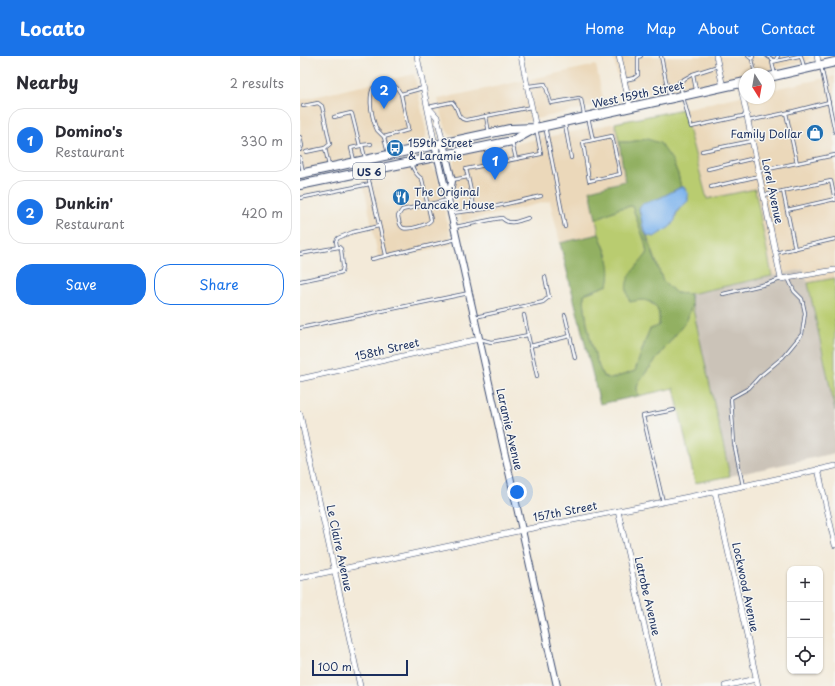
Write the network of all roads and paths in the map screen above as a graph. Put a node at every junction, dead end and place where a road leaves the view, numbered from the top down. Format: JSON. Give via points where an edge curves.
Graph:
{"nodes":[{"id":1,"x":417,"y":56,"type":"edge"},
{"id":2,"x":521,"y":56,"type":"edge"},
{"id":3,"x":620,"y":56,"type":"edge"},
{"id":4,"x":641,"y":56,"type":"edge"},
{"id":5,"x":660,"y":56,"type":"edge"},
{"id":6,"x":716,"y":56,"type":"edge"},
{"id":7,"x":748,"y":56,"type":"edge"},
{"id":8,"x":767,"y":56,"type":"edge"},
{"id":9,"x":773,"y":56,"type":"edge"},
{"id":10,"x":778,"y":56,"type":"edge"},
{"id":11,"x":794,"y":56,"type":"edge"},
{"id":12,"x":800,"y":56,"type":"edge"},
{"id":13,"x":817,"y":56,"type":"edge"},
{"id":14,"x":752,"y":57,"type":"edge"},
{"id":15,"x":774,"y":61,"type":"junction"},
{"id":16,"x":835,"y":62,"type":"edge"},
{"id":17,"x":718,"y":66,"type":"junction"},
{"id":18,"x":820,"y":66,"type":"junction"},
{"id":19,"x":754,"y":68,"type":"edge"},
{"id":20,"x":772,"y":68,"type":"edge"},
{"id":21,"x":804,"y":69,"type":"junction"},
{"id":22,"x":692,"y":74,"type":"junction"},
{"id":23,"x":775,"y":75,"type":"edge"},
{"id":24,"x":624,"y":80,"type":"junction"},
{"id":25,"x":739,"y":84,"type":"edge"},
{"id":26,"x":527,"y":86,"type":"junction"},
{"id":27,"x":723,"y":87,"type":"junction"},
{"id":28,"x":424,"y":88,"type":"junction"},
{"id":29,"x":696,"y":93,"type":"junction"},
{"id":30,"x":401,"y":94,"type":"junction"},
{"id":31,"x":682,"y":96,"type":"junction"},
{"id":32,"x":670,"y":99,"type":"junction"},
{"id":33,"x":829,"y":102,"type":"junction"},
{"id":34,"x":746,"y":104,"type":"edge"},
{"id":35,"x":303,"y":106,"type":"dead end"},
{"id":36,"x":532,"y":106,"type":"junction"},
{"id":37,"x":428,"y":107,"type":"junction"},
{"id":38,"x":630,"y":107,"type":"junction"},
{"id":39,"x":786,"y":113,"type":"junction"},
{"id":40,"x":486,"y":116,"type":"junction"},
{"id":41,"x":334,"y":117,"type":"dead end"},
{"id":42,"x":586,"y":117,"type":"junction"},
{"id":43,"x":748,"y":118,"type":"junction"},
{"id":44,"x":564,"y":122,"type":"junction"},
{"id":45,"x":545,"y":126,"type":"junction"},
{"id":46,"x":536,"y":128,"type":"junction"},
{"id":47,"x":835,"y":132,"type":"edge"},
{"id":48,"x":489,"y":133,"type":"junction"},
{"id":49,"x":300,"y":137,"type":"edge"},
{"id":50,"x":384,"y":137,"type":"junction"},
{"id":51,"x":593,"y":140,"type":"junction"},
{"id":52,"x":512,"y":141,"type":"junction"},
{"id":53,"x":752,"y":141,"type":"junction"},
{"id":54,"x":371,"y":144,"type":"dead end"},
{"id":55,"x":439,"y":144,"type":"junction"},
{"id":56,"x":361,"y":146,"type":"junction"},
{"id":57,"x":325,"y":148,"type":"junction"},
{"id":58,"x":300,"y":150,"type":"edge"},
{"id":59,"x":702,"y":151,"type":"dead end"},
{"id":60,"x":306,"y":152,"type":"dead end"},
{"id":61,"x":388,"y":155,"type":"junction"},
{"id":62,"x":446,"y":155,"type":"junction"},
{"id":63,"x":835,"y":155,"type":"edge"},
{"id":64,"x":300,"y":157,"type":"edge"},
{"id":65,"x":437,"y":157,"type":"junction"},
{"id":66,"x":571,"y":158,"type":"dead end"},
{"id":67,"x":756,"y":158,"type":"junction"},
{"id":68,"x":516,"y":159,"type":"junction"},
{"id":69,"x":365,"y":160,"type":"junction"},
{"id":70,"x":354,"y":162,"type":"junction"},
{"id":71,"x":411,"y":162,"type":"junction"},
{"id":72,"x":797,"y":163,"type":"junction"},
{"id":73,"x":329,"y":168,"type":"junction"},
{"id":74,"x":708,"y":169,"type":"dead end"},
{"id":75,"x":367,"y":171,"type":"junction"},
{"id":76,"x":302,"y":174,"type":"edge"},
{"id":77,"x":759,"y":174,"type":"junction"},
{"id":78,"x":468,"y":177,"type":"junction"},
{"id":79,"x":452,"y":181,"type":"junction"},
{"id":80,"x":370,"y":184,"type":"junction"},
{"id":81,"x":300,"y":185,"type":"edge"},
{"id":82,"x":711,"y":187,"type":"dead end"},
{"id":83,"x":783,"y":191,"type":"junction"},
{"id":84,"x":763,"y":195,"type":"junction"},
{"id":85,"x":541,"y":196,"type":"dead end"},
{"id":86,"x":300,"y":198,"type":"edge"},
{"id":87,"x":448,"y":200,"type":"junction"},
{"id":88,"x":835,"y":200,"type":"edge"},
{"id":89,"x":428,"y":204,"type":"junction"},
{"id":90,"x":787,"y":210,"type":"junction"},
{"id":91,"x":475,"y":211,"type":"junction"},
{"id":92,"x":452,"y":214,"type":"junction"},
{"id":93,"x":528,"y":218,"type":"dead end"},
{"id":94,"x":379,"y":226,"type":"junction"},
{"id":95,"x":454,"y":227,"type":"junction"},
{"id":96,"x":565,"y":227,"type":"dead end"},
{"id":97,"x":457,"y":239,"type":"junction"},
{"id":98,"x":835,"y":240,"type":"edge"},
{"id":99,"x":337,"y":247,"type":"junction"},
{"id":100,"x":794,"y":249,"type":"junction"},
{"id":101,"x":300,"y":254,"type":"edge"},
{"id":102,"x":775,"y":254,"type":"junction"},
{"id":103,"x":386,"y":255,"type":"junction"},
{"id":104,"x":372,"y":259,"type":"dead end"},
{"id":105,"x":835,"y":270,"type":"edge"},
{"id":106,"x":545,"y":277,"type":"dead end"},
{"id":107,"x":788,"y":278,"type":"junction"},
{"id":108,"x":781,"y":279,"type":"junction"},
{"id":109,"x":300,"y":281,"type":"edge"},
{"id":110,"x":469,"y":292,"type":"junction"},
{"id":111,"x":723,"y":294,"type":"dead end"},
{"id":112,"x":565,"y":314,"type":"dead end"},
{"id":113,"x":524,"y":315,"type":"dead end"},
{"id":114,"x":474,"y":317,"type":"junction"},
{"id":115,"x":300,"y":328,"type":"edge"},
{"id":116,"x":528,"y":335,"type":"junction"},
{"id":117,"x":570,"y":336,"type":"junction"},
{"id":118,"x":479,"y":339,"type":"junction"},
{"id":119,"x":530,"y":346,"type":"junction"},
{"id":120,"x":575,"y":358,"type":"dead end"},
{"id":121,"x":537,"y":376,"type":"dead end"},
{"id":122,"x":300,"y":379,"type":"edge"},
{"id":123,"x":674,"y":410,"type":"dead end"},
{"id":124,"x":300,"y":414,"type":"edge"},
{"id":125,"x":835,"y":466,"type":"edge"},
{"id":126,"x":818,"y":469,"type":"junction"},
{"id":127,"x":743,"y":486,"type":"junction"},
{"id":128,"x":715,"y":492,"type":"junction"},
{"id":129,"x":663,"y":502,"type":"junction"},
{"id":130,"x":618,"y":511,"type":"junction"},
{"id":131,"x":523,"y":530,"type":"junction"},
{"id":132,"x":835,"y":545,"type":"edge"},
{"id":133,"x":335,"y":571,"type":"junction"},
{"id":134,"x":300,"y":578,"type":"edge"},
{"id":135,"x":756,"y":679,"type":"junction"},
{"id":136,"x":360,"y":686,"type":"edge"},
{"id":137,"x":557,"y":686,"type":"edge"},
{"id":138,"x":658,"y":686,"type":"edge"},
{"id":139,"x":725,"y":686,"type":"edge"},
{"id":140,"x":758,"y":686,"type":"edge"}],
"edges":[{"from":1,"to":28,"type":"street","name":"Laramie Avenue"},
{"from":2,"to":26,"type":"street"},
{"from":3,"to":24,"type":"street"},
{"from":4,"to":24,"type":"lane","via":[[637,60],[638,75]]},
{"from":5,"to":32,"type":"lane"},
{"from":6,"to":17,"type":"street"},
{"from":7,"to":14,"type":"lane"},
{"from":8,"to":15,"type":"lane"},
{"from":9,"to":15,"type":"lane"},
{"from":10,"to":15,"type":"lane"},
{"from":11,"to":12,"type":"lane"},
{"from":11,"to":15,"type":"lane"},
{"from":12,"to":21,"type":"lane"},
{"from":13,"to":18,"type":"street"},
{"from":14,"to":19,"type":"lane"},
{"from":15,"to":20,"type":"lane"},
{"from":16,"to":18,"type":"main road"},
{"from":17,"to":22,"type":"lane"},
{"from":17,"to":27,"type":"street"},
{"from":18,"to":21,"type":"main road"},
{"from":18,"to":33,"type":"lane"},
{"from":21,"to":23,"type":"main road"},
{"from":22,"to":29,"type":"lane"},
{"from":22,"to":31,"type":"lane","via":[[679,82]]},
{"from":24,"to":38,"type":"street"},
{"from":25,"to":27,"type":"main road","name":"West 159th Street","number":"US 6"},
{"from":26,"to":36,"type":"street"},
{"from":26,"to":42,"type":"lane","via":[[545,84],[551,103],[580,98]]},
{"from":27,"to":29,"type":"main road","name":"West 159th Street","number":"US 6"},
{"from":28,"to":30,"type":"lane"},
{"from":28,"to":37,"type":"street","name":"Laramie Avenue"},
{"from":29,"to":31,"type":"main road","name":"West 159th Street","number":"US 6"},
{"from":30,"to":50,"type":"lane","via":[[408,130]]},
{"from":30,"to":50,"type":"lane","via":[[392,84],[372,88],[372,112],[378,131]]},
{"from":31,"to":32,"type":"main road","name":"West 159th Street","number":"US 6"},
{"from":31,"to":43,"type":"lane","via":[[691,127]]},
{"from":32,"to":38,"type":"main road","name":"West 159th Street","number":"US 6"},
{"from":33,"to":39,"type":"lane"},
{"from":33,"to":47,"type":"lane"},
{"from":34,"to":43,"type":"street","name":"Lorel Avenue"},
{"from":35,"to":57,"type":"lane","via":[[318,103],[322,106],[330,144]]},
{"from":36,"to":40,"type":"lane"},
{"from":36,"to":46,"type":"street"},
{"from":37,"to":40,"type":"lane","via":[[452,102],[462,120]]},
{"from":37,"to":55,"type":"street","name":"Laramie Avenue"},
{"from":37,"to":55,"type":"street","name":"Laramie Avenue","via":[[437,117]]},
{"from":38,"to":42,"type":"main road","name":"West 159th Street","number":"US 6"},
{"from":39,"to":43,"type":"lane"},
{"from":39,"to":72,"type":"lane"},
{"from":40,"to":48,"type":"lane"},
{"from":41,"to":56,"type":"lane","via":[[352,114]]},
{"from":42,"to":44,"type":"main road","name":"West 159th Street","number":"US 6"},
{"from":42,"to":51,"type":"lane"},
{"from":43,"to":53,"type":"street","name":"Lorel Avenue"},
{"from":44,"to":45,"type":"main road","name":"West 159th Street","number":"US 6"},
{"from":44,"to":66,"type":"lane"},
{"from":45,"to":46,"type":"main road","name":"West 159th Street","number":"US 6"},
{"from":45,"to":96,"type":"lane"},
{"from":46,"to":48,"type":"main road","name":"West 159th Street","number":"US 6"},
{"from":46,"to":52,"type":"main road","name":"West 159th Street","number":"US 6"},
{"from":46,"to":68,"type":"lane","via":[[541,154]]},
{"from":48,"to":55,"type":"main road","name":"West 159th Street","number":"US 6"},
{"from":49,"to":58,"type":"lane"},
{"from":50,"to":61,"type":"lane"},
{"from":51,"to":51,"type":"lane","via":[[612,136],[620,174],[589,180],[583,142]]},
{"from":52,"to":62,"type":"main road","name":"West 159th Street","number":"US 6"},
{"from":52,"to":68,"type":"lane"},
{"from":53,"to":59,"type":"lane"},
{"from":53,"to":67,"type":"street","name":"Lorel Avenue"},
{"from":54,"to":56,"type":"lane"},
{"from":55,"to":61,"type":"main road","name":"West 159th Street","number":"US 6"},
{"from":55,"to":62,"type":"street","name":"Laramie Avenue"},
{"from":55,"to":65,"type":"street","name":"Laramie Avenue"},
{"from":56,"to":69,"type":"lane"},
{"from":56,"to":70,"type":"lane","via":[[351,148]]},
{"from":57,"to":60,"type":"lane"},
{"from":57,"to":73,"type":"lane"},
{"from":61,"to":69,"type":"main road","name":"West 159th Street","number":"US 6"},
{"from":62,"to":65,"type":"main road","name":"West 159th Street","number":"US 6"},
{"from":62,"to":79,"type":"street","name":"Laramie Avenue"},
{"from":63,"to":72,"type":"lane"},
{"from":64,"to":76,"type":"lane"},
{"from":65,"to":71,"type":"main road","name":"West 159th Street","number":"US 6"},
{"from":65,"to":87,"type":"street","name":"Laramie Avenue"},
{"from":67,"to":74,"type":"lane"},
{"from":67,"to":77,"type":"street","name":"Lorel Avenue"},
{"from":68,"to":78,"type":"lane","via":[[466,169]]},
{"from":69,"to":70,"type":"main road","name":"West 159th Street","number":"US 6"},
{"from":70,"to":73,"type":"main road","name":"West 159th Street","number":"US 6"},
{"from":71,"to":75,"type":"main road","name":"West 159th Street","number":"US 6"},
{"from":71,"to":89,"type":"lane","via":[[412,169],[422,179]]},
{"from":72,"to":77,"type":"lane"},
{"from":73,"to":76,"type":"main road","name":"West 159th Street","number":"US 6"},
{"from":75,"to":80,"type":"lane"},
{"from":75,"to":81,"type":"main road","name":"West 159th Street","number":"US 6"},
{"from":77,"to":82,"type":"lane"},
{"from":77,"to":84,"type":"street","name":"Lorel Avenue"},
{"from":78,"to":79,"type":"lane"},
{"from":78,"to":91,"type":"lane"},
{"from":79,"to":87,"type":"street","name":"Laramie Avenue"},
{"from":80,"to":86,"type":"lane"},
{"from":80,"to":94,"type":"lane"},
{"from":83,"to":84,"type":"lane"},
{"from":83,"to":88,"type":"lane","via":[[831,181]]},
{"from":83,"to":90,"type":"lane"},
{"from":84,"to":102,"type":"street","name":"Lorel Avenue"},
{"from":85,"to":91,"type":"lane"},
{"from":87,"to":89,"type":"lane"},
{"from":87,"to":92,"type":"street","name":"Laramie Avenue"},
{"from":88,"to":90,"type":"lane"},
{"from":89,"to":89,"type":"lane","via":[[431,222],[409,228],[400,225],[398,216],[402,210]]},
{"from":90,"to":100,"type":"lane"},
{"from":91,"to":92,"type":"lane"},
{"from":92,"to":95,"type":"street","name":"Laramie Avenue"},
{"from":93,"to":95,"type":"lane","via":[[510,223],[502,218]]},
{"from":94,"to":99,"type":"lane","via":[[345,234],[336,241]]},
{"from":94,"to":103,"type":"lane"},
{"from":95,"to":97,"type":"street","name":"Laramie Avenue"},
{"from":97,"to":103,"type":"lane"},
{"from":97,"to":110,"type":"street","name":"Laramie Avenue"},
{"from":98,"to":100,"type":"lane"},
{"from":99,"to":101,"type":"lane"},
{"from":99,"to":109,"type":"lane","via":[[341,249],[344,266],[342,272]]},
{"from":100,"to":102,"type":"lane"},
{"from":102,"to":108,"type":"street","name":"Lorel Avenue"},
{"from":103,"to":104,"type":"lane"},
{"from":105,"to":107,"type":"street"},
{"from":106,"to":114,"type":"lane","via":[[549,297],[547,300]]},
{"from":107,"to":108,"type":"street"},
{"from":107,"to":127,"type":"lane","via":[[794,291],[802,299],[805,313],[802,334],[783,357],[750,388],[731,398],[734,443]]},
{"from":108,"to":111,"type":"lane"},
{"from":110,"to":114,"type":"street","name":"Laramie Avenue"},
{"from":110,"to":115,"type":"lane"},
{"from":112,"to":117,"type":"lane"},
{"from":113,"to":116,"type":"lane"},
{"from":114,"to":118,"type":"street","name":"Laramie Avenue"},
{"from":116,"to":118,"type":"lane","via":[[491,342]]},
{"from":116,"to":119,"type":"lane"},
{"from":117,"to":119,"type":"lane"},
{"from":117,"to":120,"type":"lane"},
{"from":118,"to":122,"type":"street","name":"158th Street"},
{"from":118,"to":131,"type":"street","name":"Laramie Avenue"},
{"from":119,"to":121,"type":"lane"},
{"from":123,"to":129,"type":"lane","via":[[643,416]]},
{"from":124,"to":133,"type":"street","name":"Le Claire Avenue"},
{"from":125,"to":126,"type":"street","name":"157th Street"},
{"from":126,"to":127,"type":"street","name":"157th Street"},
{"from":126,"to":132,"type":"street"},
{"from":127,"to":128,"type":"street","name":"157th Street"},
{"from":128,"to":129,"type":"street","name":"157th Street"},
{"from":128,"to":135,"type":"street","name":"Lockwood Avenue"},
{"from":129,"to":130,"type":"street","name":"157th Street"},
{"from":130,"to":131,"type":"street","name":"157th Street"},
{"from":130,"to":138,"type":"street","name":"Latrobe Avenue"},
{"from":131,"to":133,"type":"street","name":"157th Street"},
{"from":131,"to":137,"type":"street","name":"Laramie Avenue"},
{"from":133,"to":134,"type":"street","name":"157th Street"},
{"from":133,"to":136,"type":"street","name":"Le Claire Avenue"},
{"from":135,"to":139,"type":"street"},
{"from":135,"to":140,"type":"street","name":"Lockwood Avenue"}]}
